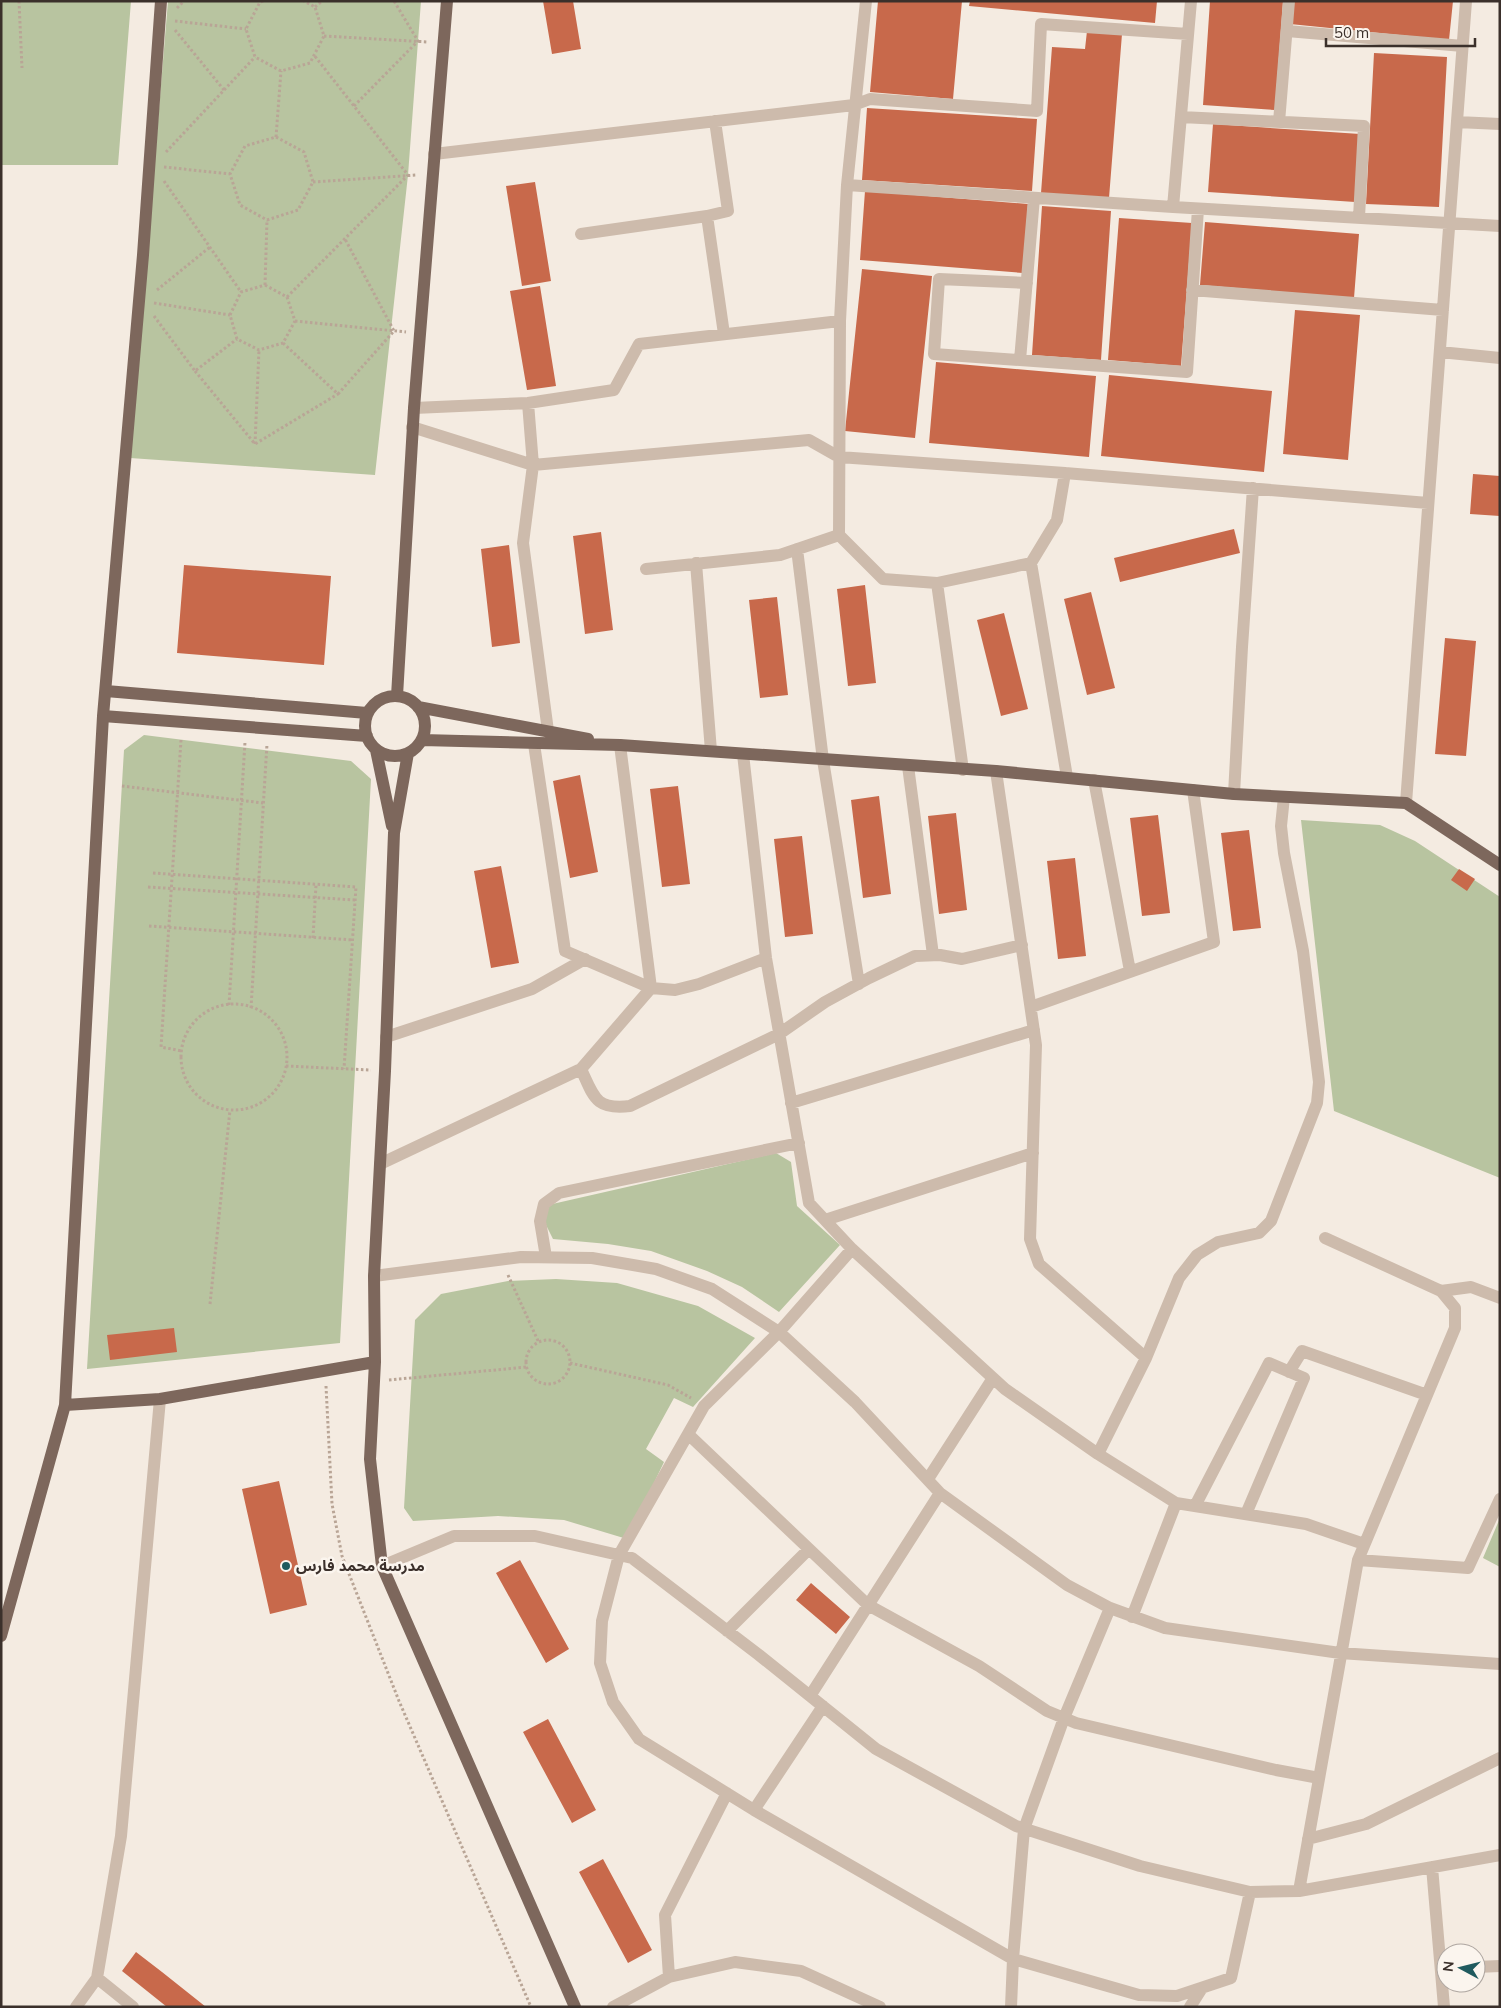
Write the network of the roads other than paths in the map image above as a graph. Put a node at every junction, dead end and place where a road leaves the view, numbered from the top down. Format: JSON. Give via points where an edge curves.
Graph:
{"nodes":[{"id":1,"x":161,"y":1,"type":"edge"},
{"id":2,"x":447,"y":1,"type":"edge"},
{"id":3,"x":866,"y":1,"type":"edge"},
{"id":4,"x":1191,"y":1,"type":"edge"},
{"id":5,"x":1289,"y":1,"type":"edge"},
{"id":6,"x":1466,"y":1,"type":"edge"},
{"id":7,"x":1286,"y":31,"type":"junction"},
{"id":8,"x":1188,"y":34,"type":"junction"},
{"id":9,"x":1462,"y":46,"type":"junction"},
{"id":10,"x":854,"y":105,"type":"junction"},
{"id":11,"x":1181,"y":117,"type":"junction"},
{"id":12,"x":715,"y":121,"type":"junction"},
{"id":13,"x":1279,"y":122,"type":"junction"},
{"id":14,"x":1457,"y":122,"type":"junction"},
{"id":15,"x":1500,"y":124,"type":"edge"},
{"id":16,"x":434,"y":154,"type":"junction"},
{"id":17,"x":847,"y":185,"type":"junction"},
{"id":18,"x":1034,"y":198,"type":"junction"},
{"id":19,"x":1173,"y":207,"type":"junction"},
{"id":20,"x":1198,"y":209,"type":"junction"},
{"id":21,"x":707,"y":216,"type":"junction"},
{"id":22,"x":1359,"y":217,"type":"junction"},
{"id":23,"x":1500,"y":220,"type":"edge"},
{"id":24,"x":1449,"y":222,"type":"junction"},
{"id":25,"x":1500,"y":226,"type":"edge"},
{"id":26,"x":581,"y":234,"type":"dead end"},
{"id":27,"x":1027,"y":283,"type":"junction"},
{"id":28,"x":1192,"y":290,"type":"junction"},
{"id":29,"x":1443,"y":310,"type":"junction"},
{"id":30,"x":840,"y":321,"type":"junction"},
{"id":31,"x":724,"y":334,"type":"junction"},
{"id":32,"x":1440,"y":352,"type":"junction"},
{"id":33,"x":1500,"y":358,"type":"edge"},
{"id":34,"x":1020,"y":360,"type":"junction"},
{"id":35,"x":528,"y":403,"type":"junction"},
{"id":36,"x":414,"y":408,"type":"junction"},
{"id":37,"x":412,"y":427,"type":"junction"},
{"id":38,"x":839,"y":457,"type":"junction"},
{"id":39,"x":533,"y":465,"type":"junction"},
{"id":40,"x":1065,"y":473,"type":"junction"},
{"id":41,"x":1253,"y":488,"type":"junction"},
{"id":42,"x":1428,"y":503,"type":"junction"},
{"id":43,"x":839,"y":535,"type":"junction"},
{"id":44,"x":797,"y":549,"type":"junction"},
{"id":45,"x":696,"y":563,"type":"junction"},
{"id":46,"x":1031,"y":563,"type":"junction"},
{"id":47,"x":646,"y":569,"type":"dead end"},
{"id":48,"x":937,"y":583,"type":"junction"},
{"id":49,"x":106,"y":691,"type":"junction"},
{"id":50,"x":397,"y":696,"type":"junction"},
{"id":51,"x":418,"y":707,"type":"junction"},
{"id":52,"x":367,"y":713,"type":"junction"},
{"id":53,"x":104,"y":716,"type":"junction"},
{"id":54,"x":548,"y":731,"type":"junction"},
{"id":55,"x":366,"y":736,"type":"junction"},
{"id":56,"x":422,"y":740,"type":"junction"},
{"id":57,"x":534,"y":744,"type":"junction"},
{"id":58,"x":620,"y":745,"type":"junction"},
{"id":59,"x":376,"y":750,"type":"junction"},
{"id":60,"x":711,"y":751,"type":"junction"},
{"id":61,"x":408,"y":753,"type":"junction"},
{"id":62,"x":743,"y":754,"type":"junction"},
{"id":63,"x":823,"y":760,"type":"junction"},
{"id":64,"x":908,"y":766,"type":"junction"},
{"id":65,"x":963,"y":770,"type":"junction"},
{"id":66,"x":996,"y":771,"type":"junction"},
{"id":67,"x":1067,"y":777,"type":"junction"},
{"id":68,"x":1094,"y":780,"type":"junction"},
{"id":69,"x":1193,"y":790,"type":"junction"},
{"id":70,"x":1234,"y":794,"type":"junction"},
{"id":71,"x":1284,"y":797,"type":"junction"},
{"id":72,"x":1406,"y":803,"type":"junction"},
{"id":73,"x":394,"y":833,"type":"junction"},
{"id":74,"x":1500,"y":865,"type":"edge"},
{"id":75,"x":1022,"y":944,"type":"junction"},
{"id":76,"x":932,"y":955,"type":"junction"},
{"id":77,"x":766,"y":958,"type":"junction"},
{"id":78,"x":585,"y":959,"type":"junction"},
{"id":79,"x":1130,"y":972,"type":"junction"},
{"id":80,"x":859,"y":984,"type":"junction"},
{"id":81,"x":651,"y":988,"type":"junction"},
{"id":82,"x":1031,"y":1007,"type":"junction"},
{"id":83,"x":1034,"y":1030,"type":"junction"},
{"id":84,"x":779,"y":1034,"type":"junction"},
{"id":85,"x":386,"y":1037,"type":"junction"},
{"id":86,"x":582,"y":1069,"type":"junction"},
{"id":87,"x":791,"y":1103,"type":"junction"},
{"id":88,"x":798,"y":1143,"type":"junction"},
{"id":89,"x":1033,"y":1153,"type":"junction"},
{"id":90,"x":380,"y":1164,"type":"junction"},
{"id":91,"x":826,"y":1220,"type":"junction"},
{"id":92,"x":1325,"y":1238,"type":"dead end"},
{"id":93,"x":852,"y":1249,"type":"junction"},
{"id":94,"x":546,"y":1257,"type":"junction"},
{"id":95,"x":374,"y":1276,"type":"junction"},
{"id":96,"x":1441,"y":1291,"type":"junction"},
{"id":97,"x":1500,"y":1298,"type":"edge"},
{"id":98,"x":779,"y":1332,"type":"junction"},
{"id":99,"x":1146,"y":1358,"type":"junction"},
{"id":100,"x":375,"y":1362,"type":"junction"},
{"id":101,"x":1289,"y":1372,"type":"junction"},
{"id":102,"x":992,"y":1378,"type":"junction"},
{"id":103,"x":1427,"y":1396,"type":"junction"},
{"id":104,"x":160,"y":1399,"type":"junction"},
{"id":105,"x":65,"y":1405,"type":"junction"},
{"id":106,"x":688,"y":1434,"type":"junction"},
{"id":107,"x":1098,"y":1454,"type":"junction"},
{"id":108,"x":928,"y":1480,"type":"junction"},
{"id":109,"x":940,"y":1493,"type":"junction"},
{"id":110,"x":1500,"y":1499,"type":"edge"},
{"id":111,"x":1176,"y":1503,"type":"junction"},
{"id":112,"x":1195,"y":1506,"type":"junction"},
{"id":113,"x":1246,"y":1514,"type":"junction"},
{"id":114,"x":1364,"y":1544,"type":"junction"},
{"id":115,"x":809,"y":1549,"type":"junction"},
{"id":116,"x":619,"y":1555,"type":"junction"},
{"id":117,"x":1358,"y":1560,"type":"junction"},
{"id":118,"x":382,"y":1566,"type":"junction"},
{"id":119,"x":868,"y":1605,"type":"junction"},
{"id":120,"x":1110,"y":1608,"type":"junction"},
{"id":121,"x":1132,"y":1616,"type":"junction"},
{"id":122,"x":727,"y":1631,"type":"junction"},
{"id":123,"x":1,"y":1636,"type":"edge"},
{"id":124,"x":1340,"y":1653,"type":"junction"},
{"id":125,"x":1500,"y":1664,"type":"edge"},
{"id":126,"x":810,"y":1696,"type":"junction"},
{"id":127,"x":823,"y":1706,"type":"junction"},
{"id":128,"x":1064,"y":1718,"type":"junction"},
{"id":129,"x":1500,"y":1758,"type":"edge"},
{"id":130,"x":1318,"y":1778,"type":"junction"},
{"id":131,"x":727,"y":1793,"type":"junction"},
{"id":132,"x":754,"y":1810,"type":"junction"},
{"id":133,"x":1024,"y":1829,"type":"junction"},
{"id":134,"x":1308,"y":1839,"type":"junction"},
{"id":135,"x":1500,"y":1855,"type":"edge"},
{"id":136,"x":1432,"y":1867,"type":"junction"},
{"id":137,"x":1299,"y":1891,"type":"junction"},
{"id":138,"x":1250,"y":1892,"type":"junction"},
{"id":139,"x":1440,"y":1943,"type":"edge"},
{"id":140,"x":1013,"y":1959,"type":"junction"},
{"id":141,"x":1500,"y":1966,"type":"edge"},
{"id":142,"x":1486,"y":1967,"type":"edge"},
{"id":143,"x":669,"y":1977,"type":"junction"},
{"id":144,"x":97,"y":1978,"type":"junction"},
{"id":145,"x":1202,"y":1988,"type":"junction"},
{"id":146,"x":1444,"y":1993,"type":"edge"},
{"id":147,"x":619,"y":2006,"type":"edge"},
{"id":148,"x":76,"y":2007,"type":"edge"},
{"id":149,"x":134,"y":2007,"type":"edge"},
{"id":150,"x":576,"y":2007,"type":"edge"},
{"id":151,"x":880,"y":2007,"type":"edge"},
{"id":152,"x":1011,"y":2007,"type":"edge"},
{"id":153,"x":1190,"y":2007,"type":"edge"},
{"id":154,"x":1444,"y":2007,"type":"edge"}],
"edges":[{"from":1,"to":49,"type":"main road"},
{"from":2,"to":16,"type":"main road"},
{"from":3,"to":10,"type":"street"},
{"from":4,"to":8,"type":"street"},
{"from":5,"to":7,"type":"street"},
{"from":6,"to":9,"type":"street"},
{"from":7,"to":9,"type":"street"},
{"from":7,"to":13,"type":"street"},
{"from":8,"to":10,"type":"street","via":[[1041,24],[1036,111],[870,99]]},
{"from":8,"to":11,"type":"street"},
{"from":9,"to":14,"type":"street"},
{"from":10,"to":12,"type":"street"},
{"from":10,"to":17,"type":"street"},
{"from":11,"to":13,"type":"street"},
{"from":11,"to":19,"type":"street"},
{"from":12,"to":16,"type":"street"},
{"from":12,"to":21,"type":"street","via":[[728,211]]},
{"from":13,"to":22,"type":"street","via":[[1364,126]]},
{"from":14,"to":15,"type":"street"},
{"from":14,"to":24,"type":"street"},
{"from":16,"to":36,"type":"main road"},
{"from":17,"to":18,"type":"street"},
{"from":17,"to":30,"type":"street"},
{"from":18,"to":19,"type":"street"},
{"from":18,"to":27,"type":"street"},
{"from":19,"to":20,"type":"street"},
{"from":20,"to":22,"type":"street"},
{"from":20,"to":28,"type":"street"},
{"from":21,"to":26,"type":"street"},
{"from":21,"to":31,"type":"street"},
{"from":22,"to":24,"type":"street"},
{"from":23,"to":25,"type":"street"},
{"from":24,"to":25,"type":"street"},
{"from":24,"to":29,"type":"street"},
{"from":27,"to":34,"type":"street"},
{"from":27,"to":34,"type":"street","via":[[939,279],[934,354]]},
{"from":28,"to":29,"type":"street"},
{"from":28,"to":34,"type":"street","via":[[1187,372]]},
{"from":29,"to":32,"type":"street"},
{"from":30,"to":31,"type":"street"},
{"from":30,"to":38,"type":"street"},
{"from":31,"to":35,"type":"street","via":[[639,344],[614,390]]},
{"from":32,"to":33,"type":"street"},
{"from":32,"to":42,"type":"street"},
{"from":35,"to":36,"type":"street"},
{"from":35,"to":39,"type":"street"},
{"from":36,"to":37,"type":"main road"},
{"from":37,"to":39,"type":"street"},
{"from":37,"to":50,"type":"main road"},
{"from":38,"to":39,"type":"street","via":[[808,440]]},
{"from":38,"to":40,"type":"street"},
{"from":38,"to":43,"type":"street"},
{"from":39,"to":54,"type":"street","via":[[523,543]]},
{"from":40,"to":41,"type":"street"},
{"from":40,"to":46,"type":"street","via":[[1056,520]]},
{"from":41,"to":42,"type":"street"},
{"from":41,"to":70,"type":"street"},
{"from":42,"to":72,"type":"street"},
{"from":43,"to":44,"type":"street"},
{"from":43,"to":48,"type":"street","via":[[883,579]]},
{"from":44,"to":45,"type":"street","via":[[780,555]]},
{"from":44,"to":63,"type":"street"},
{"from":45,"to":47,"type":"street"},
{"from":45,"to":60,"type":"street"},
{"from":46,"to":48,"type":"street"},
{"from":46,"to":67,"type":"street"},
{"from":48,"to":65,"type":"street"},
{"from":49,"to":52,"type":"main road"},
{"from":49,"to":53,"type":"main road"},
{"from":50,"to":51,"type":"main road","via":[[411,700]]},
{"from":50,"to":52,"type":"main road","via":[[381,699]]},
{"from":51,"to":54,"type":"main road"},
{"from":51,"to":56,"type":"main road","via":[[425,723]]},
{"from":52,"to":55,"type":"main road"},
{"from":53,"to":55,"type":"main road"},
{"from":53,"to":105,"type":"main road"},
{"from":54,"to":58,"type":"main road"},
{"from":55,"to":59,"type":"main road"},
{"from":56,"to":57,"type":"main road"},
{"from":56,"to":61,"type":"main road"},
{"from":57,"to":58,"type":"main road"},
{"from":57,"to":78,"type":"street","via":[[565,951]]},
{"from":58,"to":60,"type":"main road"},
{"from":58,"to":81,"type":"street"},
{"from":59,"to":61,"type":"main road","via":[[392,756]]},
{"from":59,"to":73,"type":"main road"},
{"from":60,"to":62,"type":"main road"},
{"from":61,"to":73,"type":"main road"},
{"from":62,"to":63,"type":"main road"},
{"from":62,"to":77,"type":"street"},
{"from":63,"to":64,"type":"main road"},
{"from":63,"to":80,"type":"street"},
{"from":64,"to":65,"type":"main road"},
{"from":64,"to":76,"type":"street"},
{"from":65,"to":66,"type":"main road"},
{"from":66,"to":67,"type":"main road"},
{"from":66,"to":75,"type":"street"},
{"from":67,"to":68,"type":"main road"},
{"from":68,"to":69,"type":"main road"},
{"from":68,"to":79,"type":"street"},
{"from":69,"to":70,"type":"main road"},
{"from":69,"to":79,"type":"street","via":[[1214,942]]},
{"from":70,"to":71,"type":"main road"},
{"from":71,"to":72,"type":"main road"},
{"from":71,"to":99,"type":"street","via":[[1281,826],[1303,951],[1319,1082],[1317,1103],[1271,1221],[1258,1233],[1218,1242],[1196,1255],[1179,1278]]},
{"from":72,"to":74,"type":"main road"},
{"from":73,"to":85,"type":"main road"},
{"from":75,"to":76,"type":"street","via":[[962,959]]},
{"from":75,"to":82,"type":"street"},
{"from":76,"to":80,"type":"street","via":[[915,956]]},
{"from":77,"to":81,"type":"street","via":[[699,984],[676,990]]},
{"from":77,"to":84,"type":"street"},
{"from":78,"to":81,"type":"street"},
{"from":78,"to":85,"type":"street","via":[[532,989]]},
{"from":79,"to":82,"type":"street"},
{"from":80,"to":84,"type":"street"},
{"from":81,"to":86,"type":"street"},
{"from":82,"to":83,"type":"street"},
{"from":83,"to":87,"type":"street"},
{"from":83,"to":89,"type":"street"},
{"from":84,"to":86,"type":"street","via":[[630,1106],[617,1108],[596,1101]]},
{"from":84,"to":87,"type":"street"},
{"from":85,"to":90,"type":"main road"},
{"from":86,"to":90,"type":"street"},
{"from":87,"to":88,"type":"street"},
{"from":88,"to":91,"type":"street","via":[[809,1203]]},
{"from":88,"to":94,"type":"street","via":[[559,1193],[544,1204],[540,1221]]},
{"from":89,"to":91,"type":"street"},
{"from":89,"to":99,"type":"street","via":[[1030,1238],[1039,1264]]},
{"from":90,"to":95,"type":"main road"},
{"from":91,"to":93,"type":"street"},
{"from":92,"to":96,"type":"street"},
{"from":93,"to":98,"type":"street"},
{"from":93,"to":102,"type":"street"},
{"from":94,"to":95,"type":"street","via":[[521,1257]]},
{"from":94,"to":98,"type":"street","via":[[592,1258],[656,1269],[712,1289]]},
{"from":95,"to":100,"type":"main road"},
{"from":96,"to":97,"type":"street","via":[[1471,1287]]},
{"from":96,"to":103,"type":"street","via":[[1454,1308],[1455,1328]]},
{"from":98,"to":106,"type":"street","via":[[704,1406]]},
{"from":98,"to":108,"type":"street","via":[[855,1402]]},
{"from":99,"to":107,"type":"street"},
{"from":100,"to":104,"type":"main road"},
{"from":100,"to":118,"type":"main road","via":[[370,1459]]},
{"from":101,"to":103,"type":"street","via":[[1302,1351]]},
{"from":101,"to":112,"type":"street","via":[[1270,1363]]},
{"from":101,"to":113,"type":"street","via":[[1304,1378]]},
{"from":102,"to":107,"type":"street"},
{"from":102,"to":108,"type":"street"},
{"from":103,"to":114,"type":"street"},
{"from":104,"to":105,"type":"main road"},
{"from":104,"to":144,"type":"street","via":[[121,1836]]},
{"from":105,"to":123,"type":"main road"},
{"from":106,"to":115,"type":"street"},
{"from":106,"to":116,"type":"street"},
{"from":107,"to":111,"type":"street"},
{"from":108,"to":109,"type":"street"},
{"from":109,"to":119,"type":"street"},
{"from":109,"to":120,"type":"street","via":[[1067,1585]]},
{"from":110,"to":117,"type":"street","via":[[1468,1568]]},
{"from":111,"to":112,"type":"street"},
{"from":111,"to":121,"type":"street"},
{"from":112,"to":113,"type":"street"},
{"from":113,"to":114,"type":"street","via":[[1306,1524]]},
{"from":114,"to":117,"type":"street"},
{"from":115,"to":119,"type":"street"},
{"from":115,"to":122,"type":"street"},
{"from":116,"to":118,"type":"street","via":[[535,1536],[454,1536]]},
{"from":116,"to":122,"type":"street","via":[[632,1558]]},
{"from":116,"to":131,"type":"street","via":[[602,1621],[600,1663],[613,1702],[639,1739]]},
{"from":117,"to":124,"type":"street"},
{"from":118,"to":150,"type":"main road"},
{"from":119,"to":126,"type":"street"},
{"from":119,"to":128,"type":"street","via":[[979,1666],[1047,1711]]},
{"from":120,"to":121,"type":"street"},
{"from":120,"to":128,"type":"street"},
{"from":121,"to":124,"type":"street","via":[[1165,1628]]},
{"from":122,"to":126,"type":"street"},
{"from":124,"to":125,"type":"street"},
{"from":124,"to":130,"type":"street"},
{"from":126,"to":127,"type":"street"},
{"from":127,"to":132,"type":"street"},
{"from":127,"to":133,"type":"street","via":[[876,1749]]},
{"from":128,"to":130,"type":"street"},
{"from":128,"to":133,"type":"street"},
{"from":129,"to":134,"type":"street","via":[[1366,1824]]},
{"from":130,"to":134,"type":"street"},
{"from":131,"to":132,"type":"street"},
{"from":131,"to":143,"type":"street","via":[[666,1915]]},
{"from":132,"to":140,"type":"street"},
{"from":133,"to":138,"type":"street","via":[[1140,1866]]},
{"from":133,"to":140,"type":"street"},
{"from":134,"to":137,"type":"street"},
{"from":135,"to":136,"type":"street"},
{"from":136,"to":137,"type":"street"},
{"from":136,"to":139,"type":"street"},
{"from":137,"to":138,"type":"street"},
{"from":138,"to":145,"type":"street","via":[[1231,1978]]},
{"from":140,"to":145,"type":"street","via":[[1139,1995],[1177,1996]]},
{"from":140,"to":152,"type":"street"},
{"from":141,"to":142,"type":"street"},
{"from":143,"to":147,"type":"street"},
{"from":143,"to":151,"type":"street","via":[[735,1962],[801,1971]]},
{"from":144,"to":148,"type":"street"},
{"from":144,"to":149,"type":"street"},
{"from":145,"to":153,"type":"street"},
{"from":146,"to":154,"type":"street"}]}
